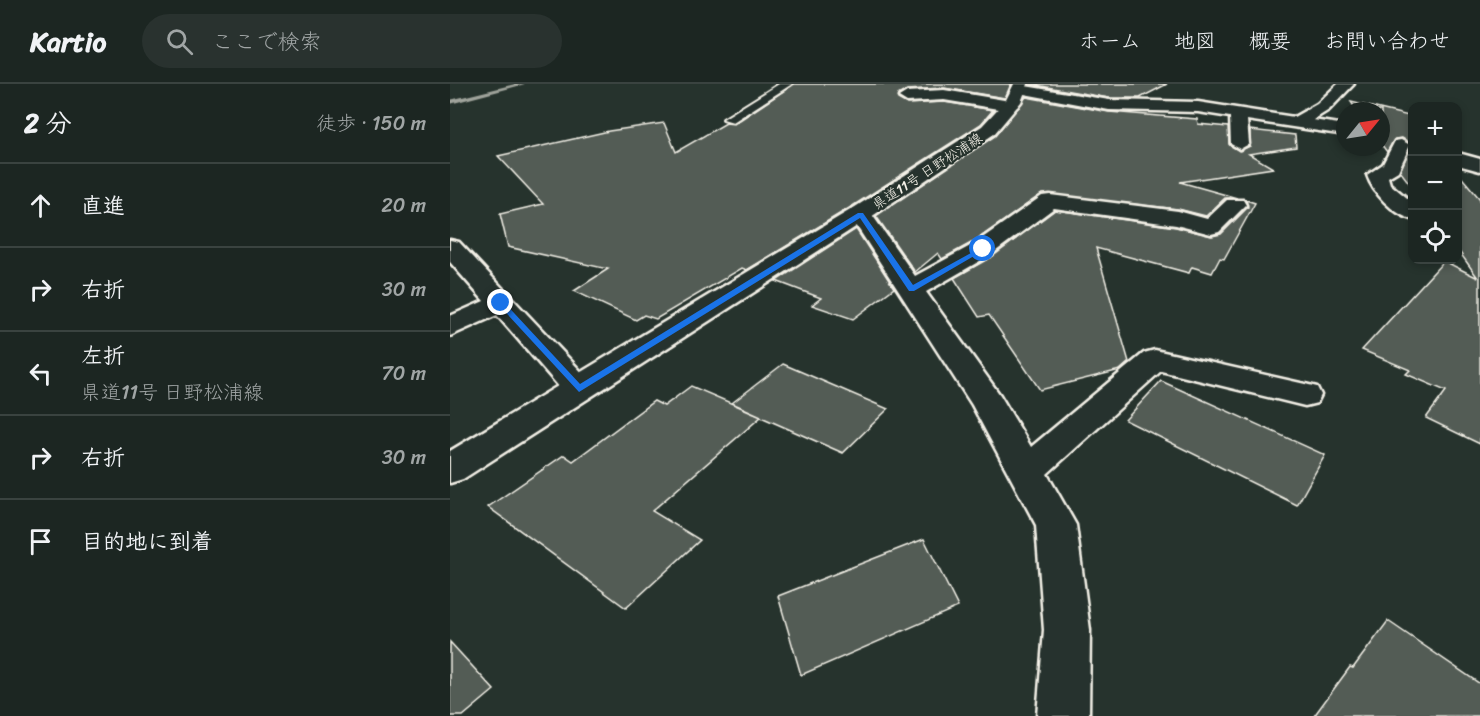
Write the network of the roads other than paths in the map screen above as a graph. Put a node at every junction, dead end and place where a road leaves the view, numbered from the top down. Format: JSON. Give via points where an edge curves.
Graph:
{"nodes":[{"id":1,"x":787,"y":84,"type":"edge"},
{"id":2,"x":1347,"y":84,"type":"edge"},
{"id":3,"x":1016,"y":93,"type":"edge"},
{"id":4,"x":907,"y":97,"type":"dead end"},
{"id":5,"x":1238,"y":113,"type":"junction"},
{"id":6,"x":729,"y":118,"type":"dead end"},
{"id":7,"x":1298,"y":122,"type":"junction"},
{"id":8,"x":1336,"y":128,"type":"edge"},
{"id":9,"x":1390,"y":142,"type":"edge"},
{"id":10,"x":1240,"y":144,"type":"dead end"},
{"id":11,"x":1407,"y":147,"type":"edge"},
{"id":12,"x":1462,"y":160,"type":"edge"},
{"id":13,"x":1480,"y":165,"type":"edge"},
{"id":14,"x":1235,"y":205,"type":"dead end"},
{"id":15,"x":1410,"y":210,"type":"edge"},
{"id":16,"x":861,"y":214,"type":"junction"},
{"id":17,"x":450,"y":247,"type":"edge"},
{"id":18,"x":912,"y":289,"type":"junction"},
{"id":19,"x":501,"y":303,"type":"junction"},
{"id":20,"x":450,"y":327,"type":"edge"},
{"id":21,"x":579,"y":389,"type":"junction"},
{"id":22,"x":1305,"y":395,"type":"dead end"},
{"id":23,"x":450,"y":469,"type":"edge"},
{"id":24,"x":1026,"y":471,"type":"junction"},
{"id":25,"x":1063,"y":716,"type":"edge"}],
"edges":[{"from":1,"to":6,"type":"lane"},
{"from":2,"to":7,"type":"street","via":[[1323,107]]},
{"from":3,"to":4,"type":"street"},
{"from":3,"to":5,"type":"street","via":[[1109,105],[1198,107]]},
{"from":3,"to":16,"type":"street","name":"県道11号 日野松浦線","via":[[988,130]]},
{"from":5,"to":7,"type":"street"},
{"from":5,"to":10,"type":"street"},
{"from":7,"to":8,"type":"street"},
{"from":9,"to":11,"type":"street"},
{"from":11,"to":15,"type":"street","via":[[1391,167],[1377,175],[1381,187]]},
{"from":12,"to":13,"type":"street"},
{"from":14,"to":18,"type":"street","via":[[1211,227],[1178,218],[1050,201],[983,249]]},
{"from":16,"to":18,"type":"street"},
{"from":16,"to":21,"type":"street","name":"県道11号 日野松浦線"},
{"from":17,"to":19,"type":"street"},
{"from":18,"to":24,"type":"street","via":[[988,403]]},
{"from":19,"to":20,"type":"street"},
{"from":19,"to":21,"type":"street"},
{"from":21,"to":23,"type":"street","name":"県道11号 日野松浦線"},
{"from":22,"to":24,"type":"street","via":[[1155,360]]},
{"from":24,"to":25,"type":"street","via":[[1056,525],[1067,630]]}]}
